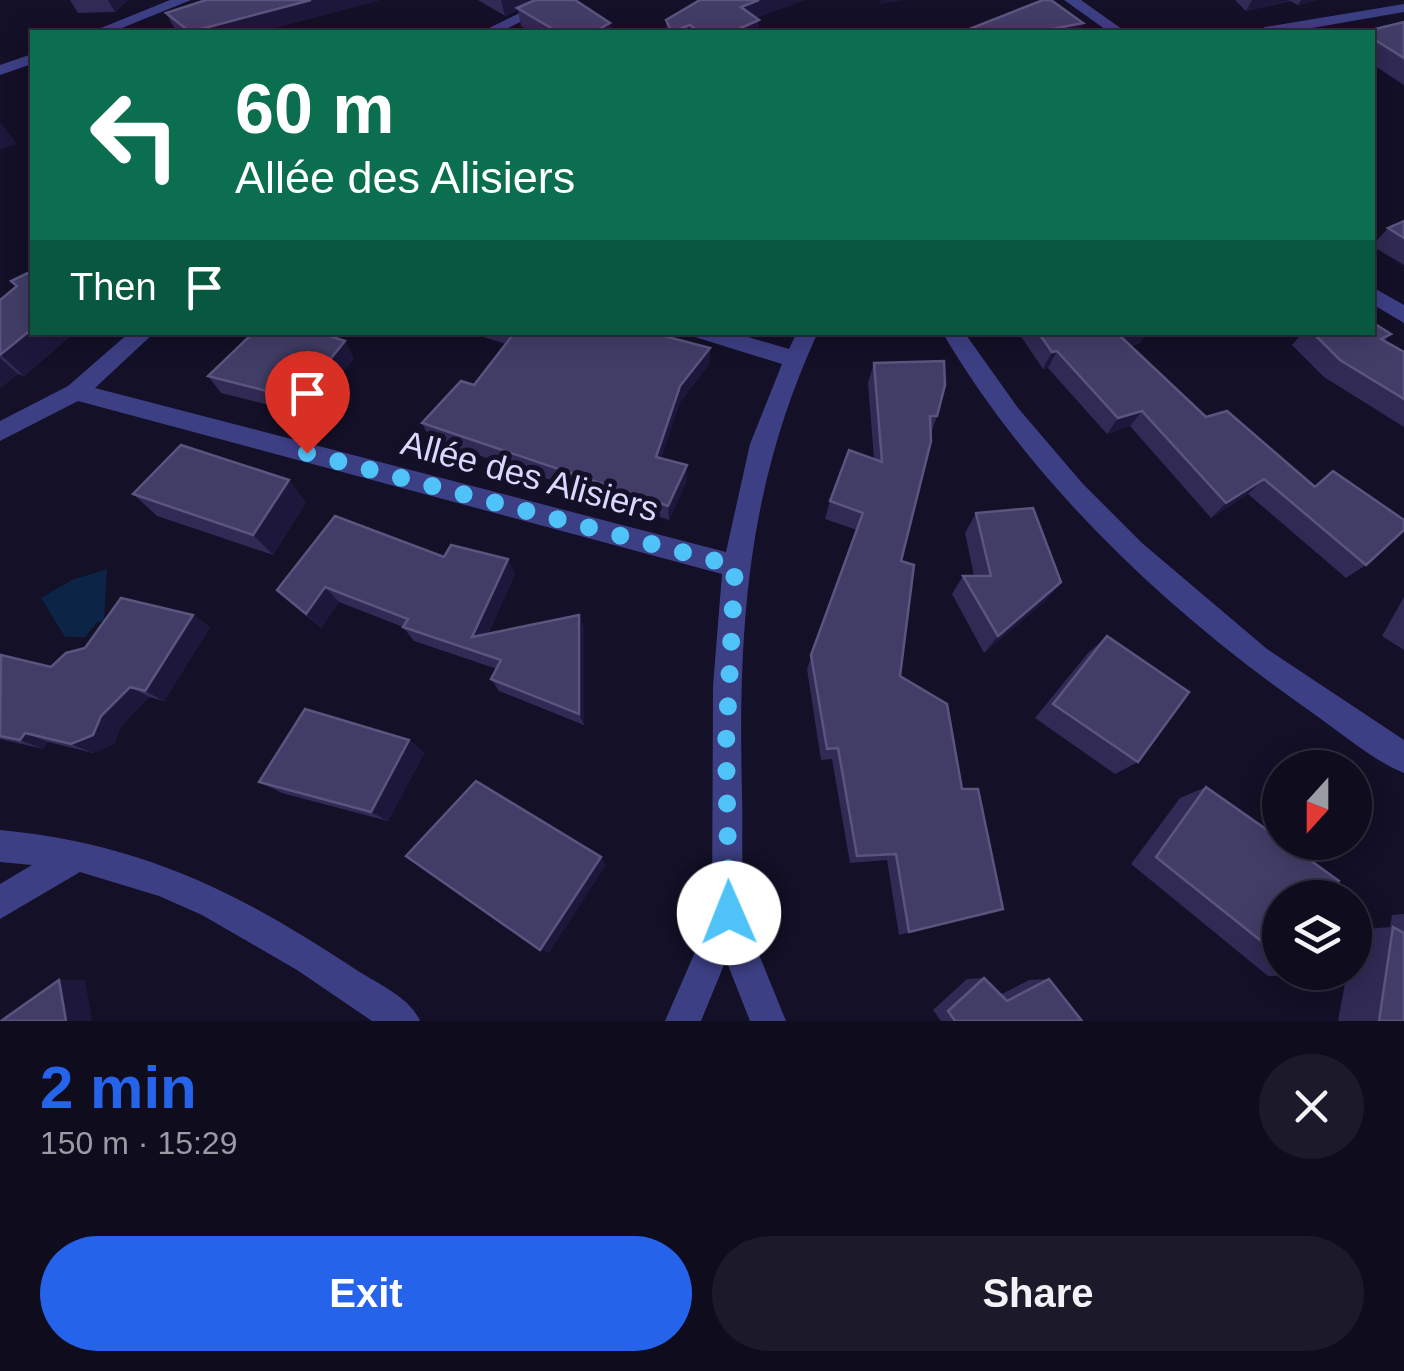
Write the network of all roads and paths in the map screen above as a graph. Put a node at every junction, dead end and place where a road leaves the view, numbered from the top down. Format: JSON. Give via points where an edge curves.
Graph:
{"nodes":[{"id":1,"x":184,"y":0,"type":"edge"},
{"id":2,"x":558,"y":0,"type":"edge"},
{"id":3,"x":1071,"y":0,"type":"edge"},
{"id":4,"x":1398,"y":11,"type":"edge"},
{"id":5,"x":105,"y":30,"type":"edge"},
{"id":6,"x":493,"y":30,"type":"edge"},
{"id":7,"x":1115,"y":30,"type":"edge"},
{"id":8,"x":1278,"y":30,"type":"edge"},
{"id":9,"x":30,"y":60,"type":"edge"},
{"id":10,"x":0,"y":70,"type":"edge"},
{"id":11,"x":1375,"y":296,"type":"edge"},
{"id":12,"x":1404,"y":314,"type":"edge"},
{"id":13,"x":142,"y":335,"type":"edge"},
{"id":14,"x":713,"y":335,"type":"edge"},
{"id":15,"x":806,"y":335,"type":"edge"},
{"id":16,"x":949,"y":335,"type":"edge"},
{"id":17,"x":794,"y":359,"type":"junction"},
{"id":18,"x":76,"y":392,"type":"junction"},
{"id":19,"x":0,"y":432,"type":"edge"},
{"id":20,"x":735,"y":566,"type":"junction"},
{"id":21,"x":1404,"y":758,"type":"edge"},
{"id":22,"x":0,"y":846,"type":"edge"},
{"id":23,"x":75,"y":857,"type":"junction"},
{"id":24,"x":0,"y":903,"type":"edge"},
{"id":25,"x":729,"y":913,"type":"junction"},
{"id":26,"x":402,"y":1021,"type":"edge"},
{"id":27,"x":683,"y":1021,"type":"edge"},
{"id":28,"x":768,"y":1021,"type":"edge"}],
"edges":[{"from":1,"to":5,"type":"street"},
{"from":2,"to":6,"type":"street"},
{"from":3,"to":7,"type":"street"},
{"from":4,"to":8,"type":"street"},
{"from":9,"to":10,"type":"street"},
{"from":11,"to":12,"type":"street"},
{"from":13,"to":18,"type":"street"},
{"from":14,"to":17,"type":"street"},
{"from":15,"to":17,"type":"street"},
{"from":16,"to":21,"type":"street","via":[[1074,492],[1132,551],[1257,658]]},
{"from":17,"to":20,"type":"street","via":[[767,431]]},
{"from":18,"to":19,"type":"street"},
{"from":18,"to":20,"type":"street","name":"Allée des Alisiers"},
{"from":20,"to":25,"type":"street","via":[[726,744]]},
{"from":22,"to":23,"type":"street"},
{"from":23,"to":24,"type":"street"},
{"from":23,"to":26,"type":"street","via":[[143,872],[221,904]]},
{"from":25,"to":27,"type":"street"},
{"from":25,"to":28,"type":"street"}]}
